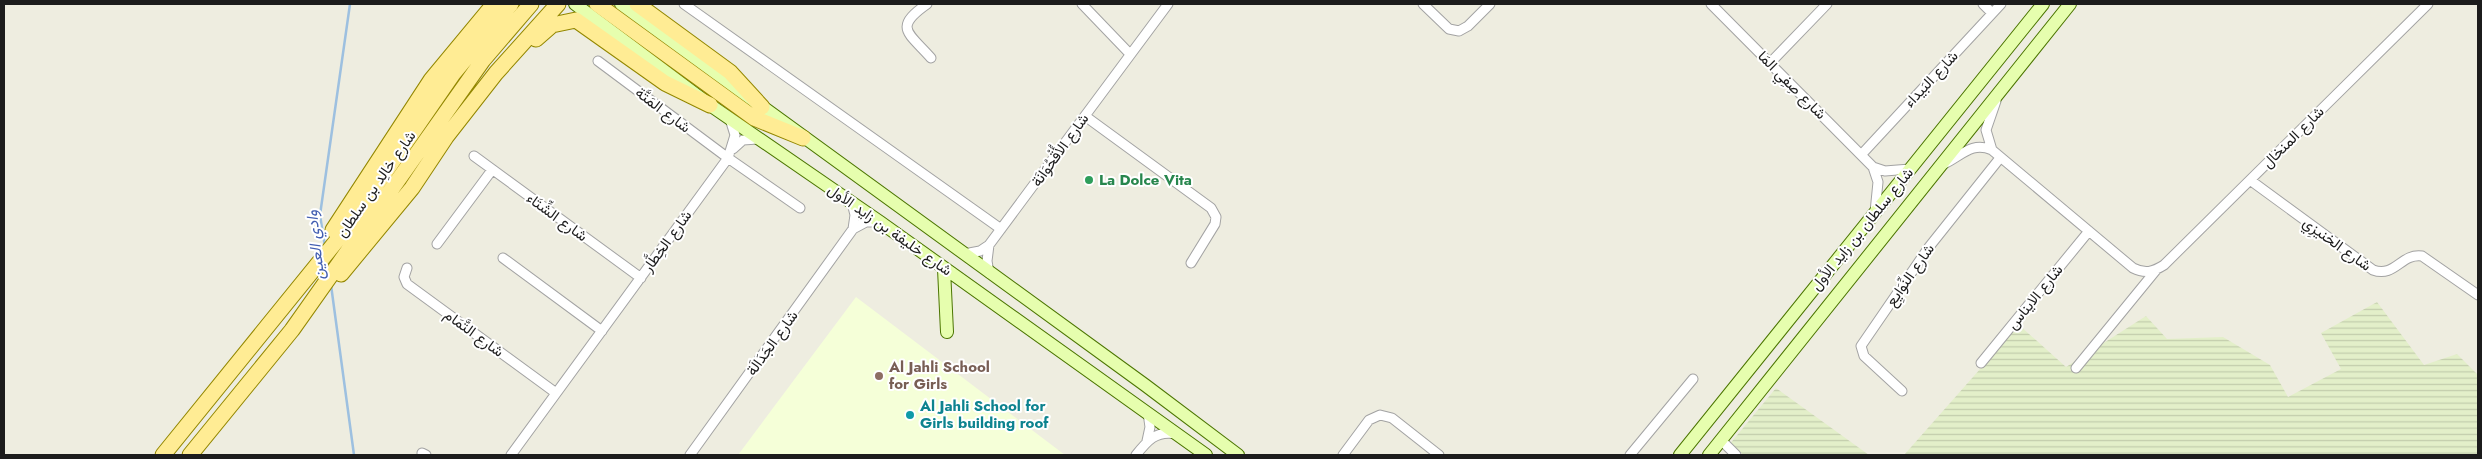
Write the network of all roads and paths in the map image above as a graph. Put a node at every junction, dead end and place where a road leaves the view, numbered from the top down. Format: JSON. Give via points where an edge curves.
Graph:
{"nodes":[{"id":1,"x":486,"y":4,"type":"edge"},
{"id":2,"x":494,"y":4,"type":"edge"},
{"id":3,"x":511,"y":4,"type":"edge"},
{"id":4,"x":531,"y":4,"type":"edge"},
{"id":5,"x":558,"y":4,"type":"edge"},
{"id":6,"x":575,"y":4,"type":"edge"},
{"id":7,"x":597,"y":4,"type":"edge"},
{"id":8,"x":621,"y":4,"type":"edge"},
{"id":9,"x":637,"y":4,"type":"edge"},
{"id":10,"x":684,"y":4,"type":"edge"},
{"id":11,"x":927,"y":4,"type":"edge"},
{"id":12,"x":1082,"y":4,"type":"edge"},
{"id":13,"x":1168,"y":4,"type":"edge"},
{"id":14,"x":1423,"y":4,"type":"edge"},
{"id":15,"x":1490,"y":4,"type":"edge"},
{"id":16,"x":1712,"y":4,"type":"edge"},
{"id":17,"x":1827,"y":4,"type":"edge"},
{"id":18,"x":1983,"y":4,"type":"edge"},
{"id":19,"x":2001,"y":4,"type":"edge"},
{"id":20,"x":2043,"y":4,"type":"edge"},
{"id":21,"x":2070,"y":4,"type":"edge"},
{"id":22,"x":2428,"y":4,"type":"edge"},
{"id":23,"x":1992,"y":13,"type":"junction"},
{"id":24,"x":1130,"y":54,"type":"junction"},
{"id":25,"x":931,"y":58,"type":"dead end"},
{"id":26,"x":598,"y":61,"type":"dead end"},
{"id":27,"x":1770,"y":63,"type":"junction"},
{"id":28,"x":431,"y":80,"type":"junction"},
{"id":29,"x":1999,"y":93,"type":"junction"},
{"id":30,"x":710,"y":105,"type":"junction"},
{"id":31,"x":762,"y":107,"type":"junction"},
{"id":32,"x":1085,"y":116,"type":"junction"},
{"id":33,"x":728,"y":117,"type":"junction"},
{"id":34,"x":460,"y":120,"type":"junction"},
{"id":35,"x":803,"y":138,"type":"junction"},
{"id":36,"x":763,"y":140,"type":"junction"},
{"id":37,"x":1992,"y":150,"type":"junction"},
{"id":38,"x":729,"y":155,"type":"junction"},
{"id":39,"x":1861,"y":155,"type":"junction"},
{"id":40,"x":474,"y":156,"type":"dead end"},
{"id":41,"x":2000,"y":158,"type":"junction"},
{"id":42,"x":382,"y":165,"type":"junction"},
{"id":43,"x":1940,"y":166,"type":"junction"},
{"id":44,"x":1873,"y":167,"type":"junction"},
{"id":45,"x":1910,"y":169,"type":"junction"},
{"id":46,"x":492,"y":170,"type":"junction"},
{"id":47,"x":2250,"y":180,"type":"junction"},
{"id":48,"x":406,"y":184,"type":"junction"},
{"id":49,"x":851,"y":202,"type":"junction"},
{"id":50,"x":800,"y":208,"type":"dead end"},
{"id":51,"x":1876,"y":212,"type":"junction"},
{"id":52,"x":880,"y":222,"type":"junction"},
{"id":53,"x":1001,"y":229,"type":"junction"},
{"id":54,"x":853,"y":230,"type":"junction"},
{"id":55,"x":2089,"y":231,"type":"junction"},
{"id":56,"x":437,"y":244,"type":"dead end"},
{"id":57,"x":989,"y":245,"type":"junction"},
{"id":58,"x":964,"y":254,"type":"junction"},
{"id":59,"x":503,"y":258,"type":"dead end"},
{"id":60,"x":1191,"y":263,"type":"dead end"},
{"id":61,"x":407,"y":268,"type":"dead end"},
{"id":62,"x":944,"y":269,"type":"junction"},
{"id":63,"x":2158,"y":269,"type":"junction"},
{"id":64,"x":989,"y":273,"type":"junction"},
{"id":65,"x":640,"y":278,"type":"junction"},
{"id":66,"x":2478,"y":295,"type":"edge"},
{"id":67,"x":602,"y":331,"type":"junction"},
{"id":68,"x":947,"y":332,"type":"dead end"},
{"id":69,"x":1980,"y":363,"type":"dead end"},
{"id":70,"x":2076,"y":368,"type":"dead end"},
{"id":71,"x":1693,"y":379,"type":"dead end"},
{"id":72,"x":1902,"y":391,"type":"dead end"},
{"id":73,"x":556,"y":393,"type":"junction"},
{"id":74,"x":1148,"y":413,"type":"junction"},
{"id":75,"x":1176,"y":434,"type":"junction"},
{"id":76,"x":1721,"y":440,"type":"junction"},
{"id":77,"x":1147,"y":441,"type":"junction"},
{"id":78,"x":163,"y":455,"type":"edge"},
{"id":79,"x":190,"y":455,"type":"edge"},
{"id":80,"x":510,"y":455,"type":"edge"},
{"id":81,"x":690,"y":455,"type":"edge"},
{"id":82,"x":1136,"y":455,"type":"edge"},
{"id":83,"x":1206,"y":455,"type":"edge"},
{"id":84,"x":1238,"y":455,"type":"edge"},
{"id":85,"x":1343,"y":455,"type":"edge"},
{"id":86,"x":1439,"y":455,"type":"edge"},
{"id":87,"x":1630,"y":455,"type":"edge"},
{"id":88,"x":1680,"y":455,"type":"edge"},
{"id":89,"x":1708,"y":455,"type":"edge"},
{"id":90,"x":1736,"y":455,"type":"edge"}],
"edges":[{"from":1,"to":28,"type":"main road","via":[[448,50]]},
{"from":2,"to":28,"type":"main road"},
{"from":3,"to":42,"type":"main road","name":"شارع خالِد بن سلطان"},
{"from":4,"to":48,"type":"main road","name":"شارع خالِد بن سلطان","via":[[483,60],[439,121]]},
{"from":5,"to":34,"type":"main road"},
{"from":6,"to":30,"type":"main road","name":"شارع خليفة بن زايد الأول"},
{"from":7,"to":35,"type":"main road","via":[[754,118]]},
{"from":8,"to":31,"type":"main road","name":"شارع خليفة بن زايد الأول"},
{"from":9,"to":31,"type":"main road","via":[[730,72]]},
{"from":10,"to":53,"type":"street"},
{"from":11,"to":25,"type":"street","via":[[911,16],[907,26],[909,33]]},
{"from":12,"to":24,"type":"street"},
{"from":13,"to":24,"type":"street","name":"شارع الأُقْحُوَانَة"},
{"from":14,"to":15,"type":"street","via":[[1448,28],[1458,31],[1468,26]]},
{"from":16,"to":27,"type":"street","name":"شارع صِفِي المَا"},
{"from":17,"to":27,"type":"street"},
{"from":18,"to":23,"type":"street"},
{"from":19,"to":23,"type":"street","name":"شارع البَيداء"},
{"from":20,"to":45,"type":"main road","name":"شارع سلطان بن زايد الأول"},
{"from":21,"to":29,"type":"main road","name":"شارع سلطان بن زايد الأول"},
{"from":22,"to":47,"type":"street","name":"شارع المنخال"},
{"from":23,"to":39,"type":"street","name":"شارع البَيداء"},
{"from":24,"to":32,"type":"street","name":"شارع الأُقْحُوَانَة"},
{"from":26,"to":38,"type":"street","name":"شارع المَتَّة"},
{"from":27,"to":39,"type":"street","name":"شارع صِفِي المَا"},
{"from":28,"to":42,"type":"main road"},
{"from":29,"to":37,"type":"street","via":[[1986,130]]},
{"from":29,"to":43,"type":"main road","name":"شارع سلطان بن زايد الأول"},
{"from":30,"to":33,"type":"main road","name":"شارع خليفة بن زايد الأول"},
{"from":30,"to":34,"type":"main road","via":[[665,82],[581,22],[571,19],[543,31]]},
{"from":31,"to":35,"type":"main road","name":"شارع خليفة بن زايد الأول"},
{"from":32,"to":53,"type":"street","name":"شارع الأُقْحُوَانَة"},
{"from":32,"to":60,"type":"street","via":[[1211,208],[1216,217],[1215,224]]},
{"from":33,"to":36,"type":"main road","name":"شارع خليفة بن زايد الأول"},
{"from":33,"to":38,"type":"street","via":[[735,131]]},
{"from":34,"to":48,"type":"main road"},
{"from":35,"to":58,"type":"main road","name":"شارع خليفة بن زايد الأول"},
{"from":36,"to":38,"type":"street","name":"شارع الخِطَّار","via":[[749,138]]},
{"from":36,"to":49,"type":"main road","name":"شارع خليفة بن زايد الأول"},
{"from":37,"to":41,"type":"street"},
{"from":37,"to":43,"type":"street","via":[[1972,147]]},
{"from":38,"to":50,"type":"street","name":"شارع المَتَّة"},
{"from":38,"to":65,"type":"street","name":"شارع الخِطَّار"},
{"from":39,"to":44,"type":"street","name":"شارع صِفِي المَا"},
{"from":40,"to":46,"type":"street","name":"شارع الشِّتَاء"},
{"from":41,"to":55,"type":"street"},
{"from":41,"to":72,"type":"street","name":"شارع النِّوَايِع","via":[[1929,247],[1861,346],[1864,356]]},
{"from":42,"to":78,"type":"main road","via":[[276,316]]},
{"from":43,"to":76,"type":"main road","name":"شارع سلطان بن زايد الأول"},
{"from":44,"to":45,"type":"street","via":[[1885,171]]},
{"from":44,"to":51,"type":"street","via":[[1878,182]]},
{"from":45,"to":51,"type":"main road","name":"شارع سلطان بن زايد الأول"},
{"from":46,"to":56,"type":"street"},
{"from":46,"to":65,"type":"street","name":"شارع الشِّتَاء"},
{"from":47,"to":63,"type":"street","name":"شارع المنخال"},
{"from":47,"to":66,"type":"street","name":"شارع الخنيزِي","via":[[2373,270],[2391,271],[2407,258],[2422,256]]},
{"from":48,"to":79,"type":"main road","name":"شارع خالِد بن سلطان","via":[[348,250],[292,330]]},
{"from":49,"to":52,"type":"main road","name":"شارع خليفة بن زايد الأول"},
{"from":49,"to":54,"type":"street","via":[[855,215]]},
{"from":51,"to":88,"type":"main road","name":"شارع سلطان بن زايد الأول"},
{"from":52,"to":54,"type":"street","via":[[866,222]]},
{"from":52,"to":62,"type":"main road","name":"شارع خليفة بن زايد الأول"},
{"from":53,"to":57,"type":"street","name":"شارع الأُقْحُوَانَة"},
{"from":54,"to":81,"type":"street","name":"شارع الجَدَالَة"},
{"from":55,"to":63,"type":"street","via":[[2139,272]]},
{"from":55,"to":69,"type":"street","name":"شارع الايناس"},
{"from":57,"to":58,"type":"street"},
{"from":57,"to":64,"type":"street"},
{"from":58,"to":64,"type":"main road","name":"شارع خليفة بن زايد الأول"},
{"from":59,"to":67,"type":"street"},
{"from":61,"to":73,"type":"street","name":"شارع التَّمَام","via":[[404,277],[407,284]]},
{"from":62,"to":68,"type":"main road"},
{"from":62,"to":74,"type":"main road","name":"شارع خليفة بن زايد الأول"},
{"from":63,"to":70,"type":"street","name":"شارع المنخال"},
{"from":64,"to":84,"type":"main road","name":"شارع خليفة بن زايد الأول"},
{"from":65,"to":67,"type":"street","name":"شارع الخِطَّار"},
{"from":67,"to":73,"type":"street","name":"شارع الخِطَّار"},
{"from":71,"to":87,"type":"street"},
{"from":73,"to":80,"type":"street","name":"شارع الخِطَّار"},
{"from":74,"to":75,"type":"main road","name":"شارع خليفة بن زايد الأول"},
{"from":74,"to":77,"type":"street"},
{"from":75,"to":77,"type":"street","via":[[1161,433]]},
{"from":75,"to":83,"type":"main road","name":"شارع خليفة بن زايد الأول"},
{"from":76,"to":89,"type":"main road","name":"شارع سلطان بن زايد الأول"},
{"from":76,"to":90,"type":"street"},
{"from":77,"to":82,"type":"street"},
{"from":85,"to":86,"type":"street","via":[[1369,420],[1380,415],[1392,418]]}]}
